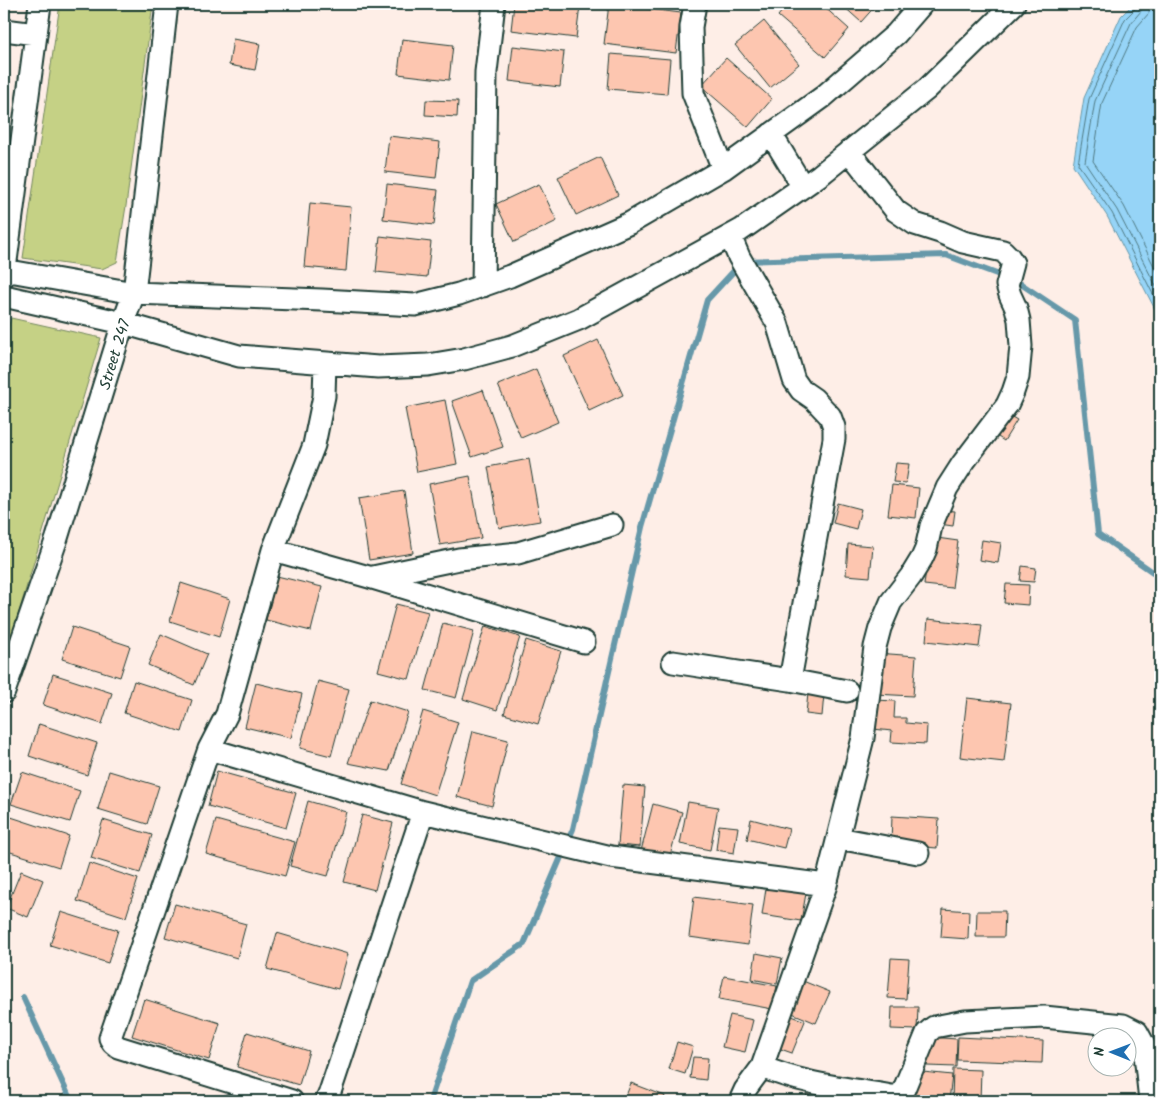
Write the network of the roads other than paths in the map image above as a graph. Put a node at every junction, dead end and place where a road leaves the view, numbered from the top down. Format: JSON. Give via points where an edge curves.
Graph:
{"nodes":[{"id":1,"x":40,"y":4,"type":"edge"},
{"id":2,"x":167,"y":4,"type":"edge"},
{"id":3,"x":494,"y":4,"type":"edge"},
{"id":4,"x":695,"y":4,"type":"edge"},
{"id":5,"x":922,"y":4,"type":"edge"},
{"id":6,"x":1014,"y":4,"type":"edge"},
{"id":7,"x":4,"y":30,"type":"edge"},
{"id":8,"x":36,"y":34,"type":"junction"},
{"id":9,"x":771,"y":134,"type":"junction"},
{"id":10,"x":849,"y":151,"type":"junction"},
{"id":11,"x":723,"y":169,"type":"junction"},
{"id":12,"x":803,"y":187,"type":"junction"},
{"id":13,"x":730,"y":236,"type":"junction"},
{"id":14,"x":4,"y":272,"type":"edge"},
{"id":15,"x":482,"y":286,"type":"junction"},
{"id":16,"x":134,"y":293,"type":"junction"},
{"id":17,"x":4,"y":296,"type":"edge"},
{"id":18,"x":124,"y":323,"type":"junction"},
{"id":19,"x":325,"y":363,"type":"junction"},
{"id":20,"x":612,"y":525,"type":"dead end"},
{"id":21,"x":273,"y":550,"type":"junction"},
{"id":22,"x":369,"y":577,"type":"junction"},
{"id":23,"x":584,"y":642,"type":"dead end"},
{"id":24,"x":673,"y":662,"type":"dead end"},
{"id":25,"x":790,"y":680,"type":"junction"},
{"id":26,"x":847,"y":691,"type":"dead end"},
{"id":27,"x":4,"y":692,"type":"edge"},
{"id":28,"x":209,"y":749,"type":"junction"},
{"id":29,"x":423,"y":812,"type":"junction"},
{"id":30,"x":838,"y":838,"type":"junction"},
{"id":31,"x":918,"y":853,"type":"dead end"},
{"id":32,"x":826,"y":885,"type":"junction"},
{"id":33,"x":762,"y":1067,"type":"junction"},
{"id":34,"x":292,"y":1101,"type":"edge"},
{"id":35,"x":326,"y":1101,"type":"edge"},
{"id":36,"x":740,"y":1101,"type":"edge"},
{"id":37,"x":1150,"y":1101,"type":"edge"}],
"edges":[{"from":1,"to":8,"type":"street"},
{"from":2,"to":16,"type":"street","name":"Street 247"},
{"from":3,"to":15,"type":"street","via":[[486,72]]},
{"from":4,"to":11,"type":"street","via":[[691,27],[693,93]]},
{"from":5,"to":9,"type":"street","via":[[896,34],[823,97]]},
{"from":6,"to":10,"type":"street","via":[[927,89]]},
{"from":7,"to":8,"type":"street"},
{"from":8,"to":14,"type":"street"},
{"from":9,"to":11,"type":"street"},
{"from":9,"to":12,"type":"street"},
{"from":10,"to":12,"type":"street"},
{"from":10,"to":30,"type":"street","via":[[896,211],[915,224],[963,242],[1003,251],[1009,257],[1013,263],[1008,290],[1019,320],[1021,346],[1018,377],[1007,406],[947,488],[922,558],[891,602],[880,628],[863,738]]},
{"from":11,"to":15,"type":"street","via":[[630,223]]},
{"from":12,"to":13,"type":"street"},
{"from":13,"to":19,"type":"street","via":[[579,319],[512,346],[428,365],[378,367]]},
{"from":13,"to":25,"type":"street","via":[[777,323],[794,380],[830,416],[834,427]]},
{"from":14,"to":16,"type":"street"},
{"from":15,"to":16,"type":"street","via":[[415,305]]},
{"from":16,"to":18,"type":"street","name":"Street 247"},
{"from":17,"to":18,"type":"street"},
{"from":18,"to":19,"type":"street","via":[[239,356]]},
{"from":18,"to":27,"type":"street","name":"Street 247","via":[[57,538]]},
{"from":19,"to":21,"type":"street","via":[[324,396],[314,445]]},
{"from":20,"to":22,"type":"street","via":[[518,553],[459,559]]},
{"from":21,"to":22,"type":"street"},
{"from":21,"to":28,"type":"street","via":[[227,714]]},
{"from":22,"to":23,"type":"street"},
{"from":24,"to":25,"type":"street"},
{"from":25,"to":26,"type":"street"},
{"from":28,"to":29,"type":"street"},
{"from":28,"to":34,"type":"street","via":[[110,1038],[118,1047]]},
{"from":29,"to":32,"type":"street","via":[[611,857]]},
{"from":29,"to":35,"type":"street"},
{"from":30,"to":31,"type":"street"},
{"from":30,"to":32,"type":"street"},
{"from":32,"to":33,"type":"street"},
{"from":33,"to":36,"type":"street"},
{"from":33,"to":37,"type":"street","via":[[812,1082],[898,1096],[927,1034],[934,1028],[964,1021],[1044,1017],[1123,1025],[1137,1032],[1144,1045]]}]}
